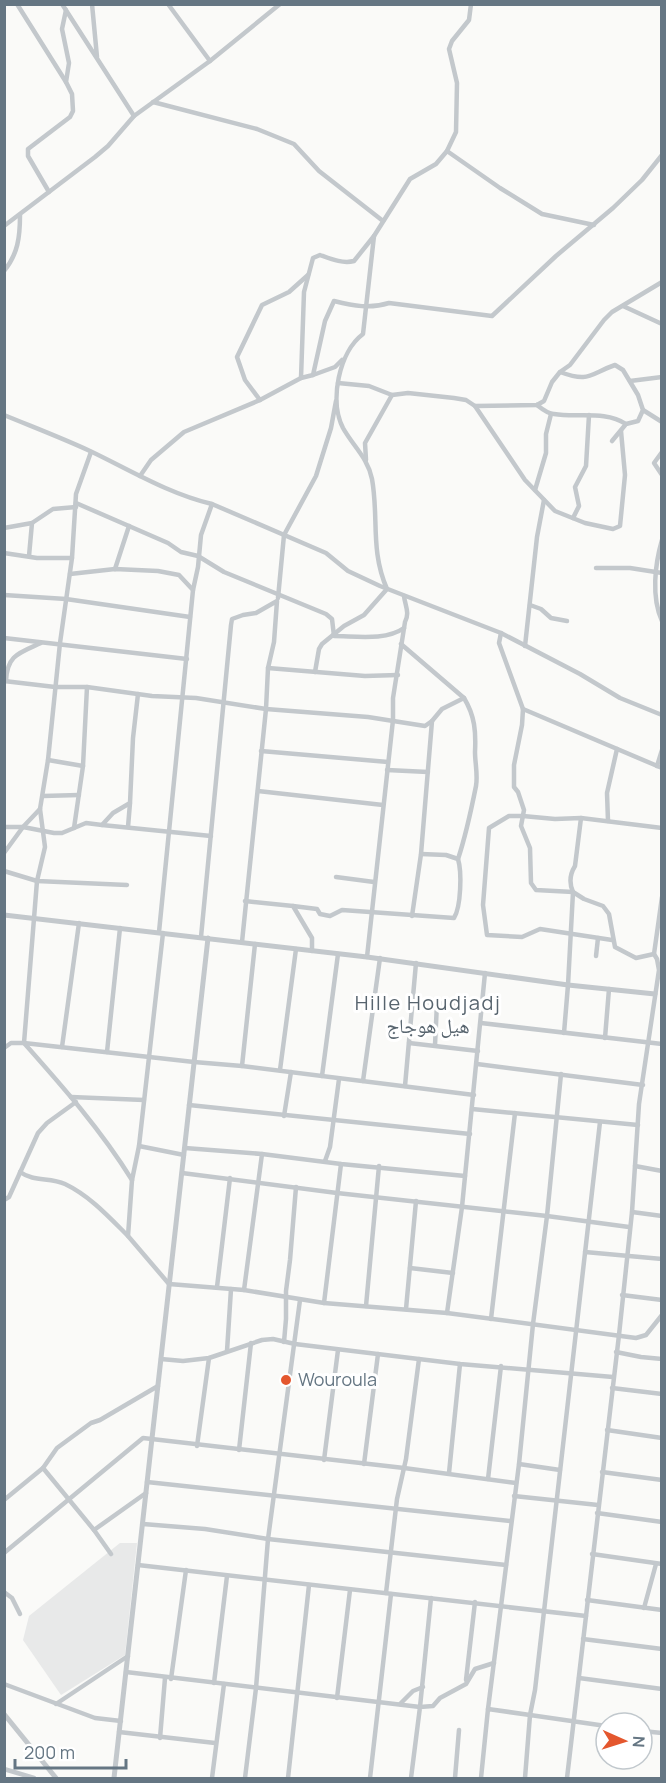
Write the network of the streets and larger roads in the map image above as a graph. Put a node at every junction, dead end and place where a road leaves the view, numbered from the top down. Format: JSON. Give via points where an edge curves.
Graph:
{"nodes":[{"id":1,"x":17,"y":4,"type":"edge"},
{"id":2,"x":62,"y":4,"type":"edge"},
{"id":3,"x":92,"y":4,"type":"edge"},
{"id":4,"x":168,"y":4,"type":"edge"},
{"id":5,"x":280,"y":4,"type":"edge"},
{"id":6,"x":471,"y":4,"type":"edge"},
{"id":7,"x":66,"y":10,"type":"junction"},
{"id":8,"x":98,"y":60,"type":"junction"},
{"id":9,"x":210,"y":61,"type":"junction"},
{"id":10,"x":66,"y":82,"type":"junction"},
{"id":11,"x":153,"y":102,"type":"junction"},
{"id":12,"x":134,"y":116,"type":"junction"},
{"id":13,"x":447,"y":150,"type":"junction"},
{"id":14,"x":662,"y":155,"type":"edge"},
{"id":15,"x":49,"y":192,"type":"junction"},
{"id":16,"x":20,"y":215,"type":"junction"},
{"id":17,"x":383,"y":221,"type":"junction"},
{"id":18,"x":594,"y":225,"type":"junction"},
{"id":19,"x":4,"y":226,"type":"edge"},
{"id":20,"x":374,"y":236,"type":"junction"},
{"id":21,"x":4,"y":271,"type":"edge"},
{"id":22,"x":310,"y":273,"type":"junction"},
{"id":23,"x":662,"y":282,"type":"edge"},
{"id":24,"x":623,"y":306,"type":"junction"},
{"id":25,"x":366,"y":307,"type":"junction"},
{"id":26,"x":662,"y":324,"type":"edge"},
{"id":27,"x":344,"y":358,"type":"junction"},
{"id":28,"x":560,"y":372,"type":"junction"},
{"id":29,"x":313,"y":375,"type":"junction"},
{"id":30,"x":662,"y":376,"type":"edge"},
{"id":31,"x":301,"y":378,"type":"junction"},
{"id":32,"x":630,"y":381,"type":"junction"},
{"id":33,"x":338,"y":383,"type":"junction"},
{"id":34,"x":337,"y":395,"type":"junction"},
{"id":35,"x":392,"y":395,"type":"junction"},
{"id":36,"x":260,"y":400,"type":"junction"},
{"id":37,"x":536,"y":405,"type":"junction"},
{"id":38,"x":475,"y":406,"type":"junction"},
{"id":39,"x":643,"y":410,"type":"junction"},
{"id":40,"x":551,"y":414,"type":"junction"},
{"id":41,"x":4,"y":415,"type":"edge"},
{"id":42,"x":589,"y":415,"type":"junction"},
{"id":43,"x":662,"y":423,"type":"edge"},
{"id":44,"x":626,"y":424,"type":"junction"},
{"id":45,"x":621,"y":431,"type":"junction"},
{"id":46,"x":612,"y":441,"type":"dead end"},
{"id":47,"x":91,"y":452,"type":"junction"},
{"id":48,"x":662,"y":452,"type":"edge"},
{"id":49,"x":367,"y":461,"type":"junction"},
{"id":50,"x":662,"y":475,"type":"edge"},
{"id":51,"x":140,"y":476,"type":"junction"},
{"id":52,"x":535,"y":490,"type":"junction"},
{"id":53,"x":544,"y":500,"type":"junction"},
{"id":54,"x":213,"y":504,"type":"junction"},
{"id":55,"x":76,"y":505,"type":"junction"},
{"id":56,"x":573,"y":519,"type":"junction"},
{"id":57,"x":32,"y":523,"type":"junction"},
{"id":58,"x":129,"y":526,"type":"junction"},
{"id":59,"x":4,"y":528,"type":"edge"},
{"id":60,"x":284,"y":535,"type":"junction"},
{"id":61,"x":662,"y":540,"type":"edge"},
{"id":62,"x":4,"y":553,"type":"edge"},
{"id":63,"x":29,"y":556,"type":"junction"},
{"id":64,"x":198,"y":556,"type":"junction"},
{"id":65,"x":72,"y":558,"type":"junction"},
{"id":66,"x":596,"y":567,"type":"dead end"},
{"id":67,"x":115,"y":569,"type":"junction"},
{"id":68,"x":659,"y":573,"type":"edge"},
{"id":69,"x":70,"y":574,"type":"junction"},
{"id":70,"x":387,"y":589,"type":"junction"},
{"id":71,"x":193,"y":590,"type":"junction"},
{"id":72,"x":4,"y":595,"type":"edge"},
{"id":73,"x":404,"y":596,"type":"junction"},
{"id":74,"x":278,"y":598,"type":"junction"},
{"id":75,"x":66,"y":599,"type":"junction"},
{"id":76,"x":530,"y":605,"type":"junction"},
{"id":77,"x":190,"y":617,"type":"junction"},
{"id":78,"x":567,"y":621,"type":"dead end"},
{"id":79,"x":662,"y":621,"type":"edge"},
{"id":80,"x":404,"y":628,"type":"junction"},
{"id":81,"x":501,"y":633,"type":"junction"},
{"id":82,"x":334,"y":636,"type":"junction"},
{"id":83,"x":4,"y":638,"type":"edge"},
{"id":84,"x":43,"y":642,"type":"junction"},
{"id":85,"x":60,"y":644,"type":"junction"},
{"id":86,"x":401,"y":644,"type":"junction"},
{"id":87,"x":525,"y":646,"type":"junction"},
{"id":88,"x":187,"y":659,"type":"junction"},
{"id":89,"x":268,"y":668,"type":"junction"},
{"id":90,"x":315,"y":672,"type":"junction"},
{"id":91,"x":398,"y":675,"type":"junction"},
{"id":92,"x":5,"y":681,"type":"edge"},
{"id":93,"x":55,"y":687,"type":"junction"},
{"id":94,"x":87,"y":687,"type":"junction"},
{"id":95,"x":138,"y":694,"type":"junction"},
{"id":96,"x":183,"y":697,"type":"junction"},
{"id":97,"x":464,"y":698,"type":"junction"},
{"id":98,"x":224,"y":703,"type":"junction"},
{"id":99,"x":266,"y":709,"type":"junction"},
{"id":100,"x":523,"y":709,"type":"junction"},
{"id":101,"x":662,"y":715,"type":"edge"},
{"id":102,"x":393,"y":720,"type":"junction"},
{"id":103,"x":432,"y":721,"type":"junction"},
{"id":104,"x":617,"y":748,"type":"junction"},
{"id":105,"x":662,"y":750,"type":"edge"},
{"id":106,"x":261,"y":751,"type":"junction"},
{"id":107,"x":48,"y":760,"type":"junction"},
{"id":108,"x":388,"y":762,"type":"junction"},
{"id":109,"x":83,"y":766,"type":"junction"},
{"id":110,"x":659,"y":767,"type":"edge"},
{"id":111,"x":387,"y":770,"type":"junction"},
{"id":112,"x":428,"y":772,"type":"junction"},
{"id":113,"x":258,"y":791,"type":"junction"},
{"id":114,"x":79,"y":795,"type":"junction"},
{"id":115,"x":44,"y":796,"type":"junction"},
{"id":116,"x":130,"y":803,"type":"junction"},
{"id":117,"x":383,"y":805,"type":"junction"},
{"id":118,"x":40,"y":809,"type":"junction"},
{"id":119,"x":523,"y":816,"type":"junction"},
{"id":120,"x":581,"y":818,"type":"junction"},
{"id":121,"x":608,"y":821,"type":"junction"},
{"id":122,"x":102,"y":825,"type":"junction"},
{"id":123,"x":4,"y":826,"type":"edge"},
{"id":124,"x":23,"y":827,"type":"junction"},
{"id":125,"x":128,"y":827,"type":"junction"},
{"id":126,"x":74,"y":828,"type":"junction"},
{"id":127,"x":662,"y":828,"type":"edge"},
{"id":128,"x":44,"y":832,"type":"junction"},
{"id":129,"x":168,"y":833,"type":"junction"},
{"id":130,"x":211,"y":836,"type":"junction"},
{"id":131,"x":4,"y":853,"type":"edge"},
{"id":132,"x":421,"y":854,"type":"junction"},
{"id":133,"x":458,"y":859,"type":"junction"},
{"id":134,"x":4,"y":871,"type":"edge"},
{"id":135,"x":336,"y":878,"type":"dead end"},
{"id":136,"x":37,"y":880,"type":"junction"},
{"id":137,"x":374,"y":882,"type":"junction"},
{"id":138,"x":127,"y":885,"type":"dead end"},
{"id":139,"x":573,"y":892,"type":"junction"},
{"id":140,"x":661,"y":898,"type":"edge"},
{"id":141,"x":245,"y":901,"type":"junction"},
{"id":142,"x":293,"y":906,"type":"junction"},
{"id":143,"x":371,"y":913,"type":"junction"},
{"id":144,"x":4,"y":915,"type":"edge"},
{"id":145,"x":412,"y":916,"type":"junction"},
{"id":146,"x":34,"y":918,"type":"junction"},
{"id":147,"x":79,"y":923,"type":"junction"},
{"id":148,"x":120,"y":928,"type":"junction"},
{"id":149,"x":161,"y":933,"type":"junction"},
{"id":150,"x":570,"y":934,"type":"junction"},
{"id":151,"x":201,"y":938,"type":"junction"},
{"id":152,"x":208,"y":938,"type":"junction"},
{"id":153,"x":598,"y":938,"type":"junction"},
{"id":154,"x":658,"y":938,"type":"edge"},
{"id":155,"x":612,"y":939,"type":"junction"},
{"id":156,"x":242,"y":942,"type":"junction"},
{"id":157,"x":255,"y":944,"type":"junction"},
{"id":158,"x":296,"y":949,"type":"junction"},
{"id":159,"x":312,"y":951,"type":"junction"},
{"id":160,"x":338,"y":954,"type":"junction"},
{"id":161,"x":654,"y":954,"type":"junction"},
{"id":162,"x":596,"y":956,"type":"dead end"},
{"id":163,"x":367,"y":957,"type":"junction"},
{"id":164,"x":380,"y":958,"type":"junction"},
{"id":165,"x":416,"y":963,"type":"junction"},
{"id":166,"x":485,"y":973,"type":"junction"},
{"id":167,"x":568,"y":985,"type":"junction"},
{"id":168,"x":609,"y":989,"type":"junction"},
{"id":169,"x":655,"y":994,"type":"junction"},
{"id":170,"x":413,"y":1002,"type":"junction"},
{"id":171,"x":438,"y":1003,"type":"junction"},
{"id":172,"x":483,"y":1007,"type":"junction"},
{"id":173,"x":481,"y":1023,"type":"junction"},
{"id":174,"x":564,"y":1033,"type":"junction"},
{"id":175,"x":605,"y":1038,"type":"junction"},
{"id":176,"x":24,"y":1042,"type":"junction"},
{"id":177,"x":409,"y":1043,"type":"junction"},
{"id":178,"x":648,"y":1043,"type":"junction"},
{"id":179,"x":662,"y":1044,"type":"edge"},
{"id":180,"x":435,"y":1045,"type":"junction"},
{"id":181,"x":62,"y":1047,"type":"junction"},
{"id":182,"x":4,"y":1048,"type":"edge"},
{"id":183,"x":107,"y":1052,"type":"junction"},
{"id":184,"x":478,"y":1052,"type":"junction"},
{"id":185,"x":148,"y":1057,"type":"junction"},
{"id":186,"x":194,"y":1062,"type":"junction"},
{"id":187,"x":477,"y":1064,"type":"junction"},
{"id":188,"x":242,"y":1066,"type":"junction"},
{"id":189,"x":280,"y":1070,"type":"junction"},
{"id":190,"x":291,"y":1072,"type":"junction"},
{"id":191,"x":561,"y":1074,"type":"junction"},
{"id":192,"x":322,"y":1076,"type":"junction"},
{"id":193,"x":339,"y":1078,"type":"junction"},
{"id":194,"x":363,"y":1081,"type":"junction"},
{"id":195,"x":643,"y":1085,"type":"junction"},
{"id":196,"x":405,"y":1086,"type":"junction"},
{"id":197,"x":474,"y":1095,"type":"junction"},
{"id":198,"x":71,"y":1097,"type":"junction"},
{"id":199,"x":144,"y":1100,"type":"junction"},
{"id":200,"x":76,"y":1102,"type":"junction"},
{"id":201,"x":189,"y":1105,"type":"junction"},
{"id":202,"x":472,"y":1109,"type":"junction"},
{"id":203,"x":515,"y":1113,"type":"junction"},
{"id":204,"x":284,"y":1116,"type":"junction"},
{"id":205,"x":558,"y":1117,"type":"junction"},
{"id":206,"x":333,"y":1120,"type":"junction"},
{"id":207,"x":600,"y":1122,"type":"junction"},
{"id":208,"x":638,"y":1125,"type":"junction"},
{"id":209,"x":470,"y":1134,"type":"junction"},
{"id":210,"x":139,"y":1146,"type":"junction"},
{"id":211,"x":184,"y":1148,"type":"junction"},
{"id":212,"x":262,"y":1154,"type":"junction"},
{"id":213,"x":184,"y":1155,"type":"junction"},
{"id":214,"x":325,"y":1161,"type":"junction"},
{"id":215,"x":341,"y":1164,"type":"junction"},
{"id":216,"x":379,"y":1166,"type":"junction"},
{"id":217,"x":635,"y":1166,"type":"junction"},
{"id":218,"x":662,"y":1171,"type":"edge"},
{"id":219,"x":20,"y":1172,"type":"junction"},
{"id":220,"x":182,"y":1173,"type":"junction"},
{"id":221,"x":465,"y":1176,"type":"junction"},
{"id":222,"x":230,"y":1178,"type":"junction"},
{"id":223,"x":132,"y":1180,"type":"junction"},
{"id":224,"x":260,"y":1183,"type":"junction"},
{"id":225,"x":296,"y":1187,"type":"junction"},
{"id":226,"x":337,"y":1193,"type":"junction"},
{"id":227,"x":377,"y":1197,"type":"junction"},
{"id":228,"x":4,"y":1200,"type":"edge"},
{"id":229,"x":416,"y":1201,"type":"junction"},
{"id":230,"x":462,"y":1207,"type":"junction"},
{"id":231,"x":503,"y":1211,"type":"junction"},
{"id":232,"x":632,"y":1212,"type":"junction"},
{"id":233,"x":547,"y":1216,"type":"junction"},
{"id":234,"x":662,"y":1216,"type":"edge"},
{"id":235,"x":588,"y":1222,"type":"junction"},
{"id":236,"x":629,"y":1227,"type":"junction"},
{"id":237,"x":128,"y":1236,"type":"junction"},
{"id":238,"x":585,"y":1252,"type":"junction"},
{"id":239,"x":626,"y":1255,"type":"junction"},
{"id":240,"x":662,"y":1259,"type":"edge"},
{"id":241,"x":410,"y":1268,"type":"junction"},
{"id":242,"x":453,"y":1273,"type":"junction"},
{"id":243,"x":169,"y":1284,"type":"junction"},
{"id":244,"x":217,"y":1287,"type":"junction"},
{"id":245,"x":231,"y":1289,"type":"junction"},
{"id":246,"x":244,"y":1290,"type":"junction"},
{"id":247,"x":622,"y":1294,"type":"junction"},
{"id":248,"x":286,"y":1297,"type":"junction"},
{"id":249,"x":300,"y":1300,"type":"junction"},
{"id":250,"x":662,"y":1300,"type":"edge"},
{"id":251,"x":324,"y":1303,"type":"junction"},
{"id":252,"x":366,"y":1306,"type":"junction"},
{"id":253,"x":406,"y":1309,"type":"junction"},
{"id":254,"x":447,"y":1313,"type":"junction"},
{"id":255,"x":662,"y":1315,"type":"edge"},
{"id":256,"x":490,"y":1319,"type":"junction"},
{"id":257,"x":533,"y":1324,"type":"junction"},
{"id":258,"x":575,"y":1329,"type":"junction"},
{"id":259,"x":619,"y":1335,"type":"junction"},
{"id":260,"x":284,"y":1342,"type":"junction"},
{"id":261,"x":251,"y":1343,"type":"junction"},
{"id":262,"x":295,"y":1344,"type":"junction"},
{"id":263,"x":338,"y":1350,"type":"junction"},
{"id":264,"x":227,"y":1351,"type":"junction"},
{"id":265,"x":616,"y":1352,"type":"junction"},
{"id":266,"x":378,"y":1354,"type":"junction"},
{"id":267,"x":209,"y":1358,"type":"junction"},
{"id":268,"x":161,"y":1359,"type":"junction"},
{"id":269,"x":419,"y":1359,"type":"junction"},
{"id":270,"x":662,"y":1359,"type":"edge"},
{"id":271,"x":460,"y":1364,"type":"junction"},
{"id":272,"x":501,"y":1366,"type":"junction"},
{"id":273,"x":529,"y":1368,"type":"junction"},
{"id":274,"x":571,"y":1372,"type":"junction"},
{"id":275,"x":614,"y":1377,"type":"junction"},
{"id":276,"x":158,"y":1386,"type":"junction"},
{"id":277,"x":612,"y":1388,"type":"junction"},
{"id":278,"x":662,"y":1394,"type":"edge"},
{"id":279,"x":607,"y":1430,"type":"junction"},
{"id":280,"x":662,"y":1438,"type":"edge"},
{"id":281,"x":152,"y":1439,"type":"junction"},
{"id":282,"x":197,"y":1446,"type":"junction"},
{"id":283,"x":239,"y":1450,"type":"junction"},
{"id":284,"x":280,"y":1455,"type":"junction"},
{"id":285,"x":324,"y":1460,"type":"junction"},
{"id":286,"x":364,"y":1464,"type":"junction"},
{"id":287,"x":519,"y":1464,"type":"junction"},
{"id":288,"x":43,"y":1468,"type":"junction"},
{"id":289,"x":404,"y":1468,"type":"junction"},
{"id":290,"x":560,"y":1470,"type":"junction"},
{"id":291,"x":602,"y":1472,"type":"junction"},
{"id":292,"x":449,"y":1473,"type":"junction"},
{"id":293,"x":488,"y":1479,"type":"junction"},
{"id":294,"x":662,"y":1480,"type":"edge"},
{"id":295,"x":147,"y":1482,"type":"junction"},
{"id":296,"x":516,"y":1483,"type":"junction"},
{"id":297,"x":146,"y":1493,"type":"junction"},
{"id":298,"x":274,"y":1496,"type":"junction"},
{"id":299,"x":514,"y":1496,"type":"junction"},
{"id":300,"x":4,"y":1500,"type":"edge"},
{"id":301,"x":69,"y":1500,"type":"junction"},
{"id":302,"x":556,"y":1501,"type":"junction"},
{"id":303,"x":598,"y":1505,"type":"junction"},
{"id":304,"x":395,"y":1509,"type":"junction"},
{"id":305,"x":597,"y":1513,"type":"junction"},
{"id":306,"x":511,"y":1521,"type":"junction"},
{"id":307,"x":662,"y":1522,"type":"edge"},
{"id":308,"x":143,"y":1524,"type":"junction"},
{"id":309,"x":94,"y":1530,"type":"junction"},
{"id":310,"x":268,"y":1539,"type":"junction"},
{"id":311,"x":390,"y":1551,"type":"junction"},
{"id":312,"x":4,"y":1553,"type":"edge"},
{"id":313,"x":111,"y":1554,"type":"dead end"},
{"id":314,"x":592,"y":1554,"type":"junction"},
{"id":315,"x":659,"y":1564,"type":"edge"},
{"id":316,"x":138,"y":1565,"type":"junction"},
{"id":317,"x":506,"y":1565,"type":"junction"},
{"id":318,"x":186,"y":1570,"type":"junction"},
{"id":319,"x":227,"y":1576,"type":"junction"},
{"id":320,"x":264,"y":1579,"type":"junction"},
{"id":321,"x":309,"y":1585,"type":"junction"},
{"id":322,"x":350,"y":1590,"type":"junction"},
{"id":323,"x":4,"y":1592,"type":"edge"},
{"id":324,"x":388,"y":1593,"type":"junction"},
{"id":325,"x":431,"y":1598,"type":"junction"},
{"id":326,"x":587,"y":1600,"type":"junction"},
{"id":327,"x":475,"y":1602,"type":"junction"},
{"id":328,"x":501,"y":1606,"type":"junction"},
{"id":329,"x":644,"y":1608,"type":"junction"},
{"id":330,"x":662,"y":1610,"type":"edge"},
{"id":331,"x":543,"y":1611,"type":"junction"},
{"id":332,"x":20,"y":1614,"type":"dead end"},
{"id":333,"x":586,"y":1616,"type":"junction"},
{"id":334,"x":583,"y":1639,"type":"junction"},
{"id":335,"x":662,"y":1649,"type":"edge"},
{"id":336,"x":128,"y":1656,"type":"junction"},
{"id":337,"x":494,"y":1663,"type":"junction"},
{"id":338,"x":126,"y":1672,"type":"junction"},
{"id":339,"x":165,"y":1678,"type":"junction"},
{"id":340,"x":579,"y":1678,"type":"junction"},
{"id":341,"x":171,"y":1679,"type":"junction"},
{"id":342,"x":214,"y":1683,"type":"junction"},
{"id":343,"x":4,"y":1684,"type":"edge"},
{"id":344,"x":224,"y":1684,"type":"junction"},
{"id":345,"x":466,"y":1684,"type":"junction"},
{"id":346,"x":423,"y":1687,"type":"junction"},
{"id":347,"x":256,"y":1688,"type":"junction"},
{"id":348,"x":662,"y":1689,"type":"edge"},
{"id":349,"x":298,"y":1693,"type":"junction"},
{"id":350,"x":337,"y":1698,"type":"junction"},
{"id":351,"x":379,"y":1701,"type":"junction"},
{"id":352,"x":56,"y":1704,"type":"junction"},
{"id":353,"x":400,"y":1704,"type":"junction"},
{"id":354,"x":420,"y":1707,"type":"junction"},
{"id":355,"x":488,"y":1709,"type":"junction"},
{"id":356,"x":4,"y":1714,"type":"edge"},
{"id":357,"x":530,"y":1715,"type":"junction"},
{"id":358,"x":121,"y":1721,"type":"junction"},
{"id":359,"x":572,"y":1722,"type":"junction"},
{"id":360,"x":594,"y":1725,"type":"edge"},
{"id":361,"x":459,"y":1730,"type":"dead end"},
{"id":362,"x":119,"y":1732,"type":"junction"},
{"id":363,"x":160,"y":1738,"type":"junction"},
{"id":364,"x":215,"y":1743,"type":"junction"},
{"id":365,"x":4,"y":1768,"type":"edge"},
{"id":366,"x":33,"y":1778,"type":"edge"},
{"id":367,"x":212,"y":1778,"type":"edge"},
{"id":368,"x":56,"y":1779,"type":"edge"},
{"id":369,"x":114,"y":1779,"type":"edge"},
{"id":370,"x":220,"y":1779,"type":"edge"},
{"id":371,"x":245,"y":1779,"type":"edge"},
{"id":372,"x":288,"y":1779,"type":"edge"},
{"id":373,"x":370,"y":1779,"type":"edge"},
{"id":374,"x":411,"y":1779,"type":"edge"},
{"id":375,"x":455,"y":1779,"type":"edge"},
{"id":376,"x":481,"y":1779,"type":"edge"},
{"id":377,"x":525,"y":1779,"type":"edge"},
{"id":378,"x":567,"y":1779,"type":"edge"}],
"edges":[{"from":1,"to":10,"type":"street"},
{"from":2,"to":7,"type":"street"},
{"from":3,"to":8,"type":"street"},
{"from":4,"to":9,"type":"street"},
{"from":5,"to":9,"type":"street"},
{"from":6,"to":13,"type":"street","via":[[469,20],[449,49],[458,95],[456,132]]},
{"from":7,"to":8,"type":"street"},
{"from":7,"to":10,"type":"street","via":[[62,29],[69,63]]},
{"from":8,"to":12,"type":"street"},
{"from":9,"to":11,"type":"street"},
{"from":10,"to":15,"type":"street","via":[[72,94],[70,117],[28,149],[28,156]]},
{"from":11,"to":12,"type":"street"},
{"from":11,"to":17,"type":"street","via":[[257,129],[294,144],[319,171]]},
{"from":12,"to":15,"type":"street","via":[[108,146]]},
{"from":13,"to":17,"type":"street","via":[[436,164],[410,179]]},
{"from":13,"to":18,"type":"street","via":[[542,214]]},
{"from":14,"to":18,"type":"street","via":[[642,180]]},
{"from":15,"to":16,"type":"street"},
{"from":16,"to":19,"type":"street"},
{"from":16,"to":21,"type":"street","via":[[18,246]]},
{"from":17,"to":20,"type":"street"},
{"from":18,"to":25,"type":"street","via":[[492,316],[389,303]]},
{"from":20,"to":22,"type":"street","via":[[354,261],[345,263],[320,255],[313,258]]},
{"from":20,"to":25,"type":"street"},
{"from":22,"to":31,"type":"street","via":[[304,292]]},
{"from":22,"to":36,"type":"street","via":[[289,292],[262,305],[237,357],[245,380]]},
{"from":23,"to":24,"type":"street"},
{"from":24,"to":26,"type":"street"},
{"from":24,"to":28,"type":"street","via":[[604,320],[570,365]]},
{"from":25,"to":27,"type":"street","via":[[363,334]]},
{"from":25,"to":29,"type":"street","via":[[334,301],[325,321]]},
{"from":27,"to":29,"type":"street","via":[[335,367]]},
{"from":27,"to":33,"type":"street"},
{"from":28,"to":32,"type":"street","via":[[574,377],[591,376],[615,365]]},
{"from":28,"to":37,"type":"street","via":[[547,397]]},
{"from":29,"to":31,"type":"street"},
{"from":30,"to":32,"type":"street"},
{"from":31,"to":36,"type":"street"},
{"from":32,"to":39,"type":"street"},
{"from":33,"to":34,"type":"street"},
{"from":33,"to":35,"type":"street","via":[[369,386]]},
{"from":34,"to":49,"type":"street","via":[[342,425]]},
{"from":34,"to":60,"type":"street","via":[[316,476]]},
{"from":35,"to":38,"type":"street","via":[[434,394],[466,400]]},
{"from":35,"to":49,"type":"street","via":[[365,442]]},
{"from":36,"to":51,"type":"street","via":[[184,432],[151,460]]},
{"from":37,"to":38,"type":"street"},
{"from":37,"to":40,"type":"street"},
{"from":38,"to":52,"type":"street"},
{"from":39,"to":43,"type":"street"},
{"from":39,"to":44,"type":"street","via":[[638,421]]},
{"from":40,"to":42,"type":"street"},
{"from":40,"to":52,"type":"street","via":[[546,453]]},
{"from":41,"to":47,"type":"street"},
{"from":42,"to":44,"type":"street"},
{"from":42,"to":56,"type":"street","via":[[586,466],[575,487],[579,506]]},
{"from":44,"to":45,"type":"street"},
{"from":45,"to":46,"type":"street"},
{"from":45,"to":56,"type":"street","via":[[626,476],[620,526],[613,529]]},
{"from":47,"to":51,"type":"street"},
{"from":47,"to":55,"type":"street"},
{"from":48,"to":50,"type":"street","via":[[654,464]]},
{"from":49,"to":70,"type":"street","via":[[373,485],[377,558]]},
{"from":51,"to":54,"type":"street","via":[[193,500]]},
{"from":52,"to":53,"type":"street"},
{"from":53,"to":56,"type":"street","via":[[555,511]]},
{"from":53,"to":76,"type":"street"},
{"from":54,"to":60,"type":"street"},
{"from":54,"to":64,"type":"street"},
{"from":55,"to":57,"type":"street","via":[[53,509]]},
{"from":55,"to":58,"type":"street"},
{"from":55,"to":65,"type":"street"},
{"from":57,"to":59,"type":"street"},
{"from":57,"to":63,"type":"street"},
{"from":58,"to":64,"type":"street","via":[[181,552]]},
{"from":58,"to":67,"type":"street"},
{"from":60,"to":70,"type":"street","via":[[326,553],[348,571]]},
{"from":60,"to":74,"type":"street"},
{"from":61,"to":68,"type":"street"},
{"from":62,"to":63,"type":"street"},
{"from":63,"to":65,"type":"street"},
{"from":64,"to":71,"type":"street"},
{"from":64,"to":74,"type":"street"},
{"from":65,"to":69,"type":"street"},
{"from":66,"to":68,"type":"street"},
{"from":67,"to":69,"type":"street"},
{"from":67,"to":71,"type":"street","via":[[179,575]]},
{"from":68,"to":79,"type":"street","via":[[655,589]]},
{"from":69,"to":75,"type":"street"},
{"from":70,"to":73,"type":"street"},
{"from":70,"to":82,"type":"street","via":[[364,615]]},
{"from":71,"to":77,"type":"street"},
{"from":72,"to":75,"type":"street"},
{"from":73,"to":80,"type":"street","via":[[408,612]]},
{"from":73,"to":81,"type":"street"},
{"from":74,"to":82,"type":"street","via":[[326,614],[332,619]]},
{"from":74,"to":89,"type":"street"},
{"from":74,"to":98,"type":"street","via":[[256,614],[232,619]]},
{"from":75,"to":77,"type":"street"},
{"from":75,"to":85,"type":"street"},
{"from":76,"to":78,"type":"street","via":[[551,618]]},
{"from":76,"to":87,"type":"street"},
{"from":77,"to":88,"type":"street"},
{"from":80,"to":82,"type":"street","via":[[387,635]]},
{"from":80,"to":86,"type":"street"},
{"from":81,"to":87,"type":"street"},
{"from":81,"to":100,"type":"street","via":[[499,643]]},
{"from":82,"to":90,"type":"street","via":[[320,648]]},
{"from":83,"to":84,"type":"street"},
{"from":84,"to":85,"type":"street"},
{"from":84,"to":92,"type":"street","via":[[15,655],[7,667]]},
{"from":85,"to":88,"type":"street"},
{"from":85,"to":93,"type":"street"},
{"from":86,"to":91,"type":"street"},
{"from":86,"to":97,"type":"street"},
{"from":87,"to":101,"type":"street","via":[[620,698]]},
{"from":88,"to":96,"type":"street"},
{"from":89,"to":90,"type":"street"},
{"from":89,"to":99,"type":"street"},
{"from":90,"to":91,"type":"street"},
{"from":91,"to":102,"type":"street"},
{"from":92,"to":93,"type":"street"},
{"from":93,"to":94,"type":"street"},
{"from":93,"to":107,"type":"street"},
{"from":94,"to":95,"type":"street"},
{"from":94,"to":109,"type":"street"},
{"from":95,"to":96,"type":"street"},
{"from":95,"to":116,"type":"street"},
{"from":96,"to":98,"type":"street"},
{"from":96,"to":129,"type":"street"},
{"from":97,"to":103,"type":"street","via":[[442,709]]},
{"from":97,"to":133,"type":"street","via":[[476,727],[476,784]]},
{"from":98,"to":99,"type":"street"},
{"from":98,"to":130,"type":"street"},
{"from":99,"to":102,"type":"street"},
{"from":99,"to":106,"type":"street"},
{"from":100,"to":104,"type":"street"},
{"from":100,"to":119,"type":"street","via":[[514,765],[514,787],[523,803]]},
{"from":102,"to":103,"type":"street","via":[[425,726]]},
{"from":102,"to":108,"type":"street"},
{"from":103,"to":112,"type":"street"},
{"from":104,"to":110,"type":"street"},
{"from":104,"to":121,"type":"street","via":[[608,793]]},
{"from":105,"to":110,"type":"street"},
{"from":106,"to":108,"type":"street"},
{"from":106,"to":113,"type":"street"},
{"from":107,"to":109,"type":"street"},
{"from":107,"to":115,"type":"street"},
{"from":108,"to":111,"type":"street"},
{"from":109,"to":114,"type":"street"},
{"from":111,"to":112,"type":"street"},
{"from":111,"to":117,"type":"street"},
{"from":112,"to":132,"type":"street"},
{"from":113,"to":117,"type":"street"},
{"from":113,"to":141,"type":"street"},
{"from":114,"to":115,"type":"street"},
{"from":114,"to":126,"type":"street"},
{"from":115,"to":118,"type":"street"},
{"from":116,"to":122,"type":"street"},
{"from":116,"to":125,"type":"street"},
{"from":117,"to":137,"type":"street"},
{"from":118,"to":124,"type":"street"},
{"from":118,"to":128,"type":"street"},
{"from":119,"to":120,"type":"street"},
{"from":119,"to":139,"type":"street","via":[[521,826],[530,848],[533,888]]},
{"from":119,"to":150,"type":"street","via":[[509,816],[488,831],[483,905],[486,933],[492,937],[522,937],[540,928]]},
{"from":120,"to":121,"type":"street"},
{"from":120,"to":139,"type":"street","via":[[571,872]]},
{"from":121,"to":127,"type":"street"},
{"from":122,"to":125,"type":"street"},
{"from":122,"to":126,"type":"street","via":[[86,823]]},
{"from":123,"to":124,"type":"street"},
{"from":124,"to":128,"type":"street"},
{"from":124,"to":131,"type":"street"},
{"from":125,"to":129,"type":"street"},
{"from":126,"to":128,"type":"street"},
{"from":128,"to":136,"type":"street","via":[[45,848]]},
{"from":129,"to":130,"type":"street"},
{"from":129,"to":149,"type":"street"},
{"from":130,"to":151,"type":"street"},
{"from":132,"to":133,"type":"street"},
{"from":132,"to":145,"type":"street"},
{"from":133,"to":145,"type":"street","via":[[459,890],[454,918]]},
{"from":134,"to":136,"type":"street"},
{"from":135,"to":137,"type":"street"},
{"from":136,"to":138,"type":"street"},
{"from":136,"to":146,"type":"street"},
{"from":137,"to":143,"type":"street"},
{"from":139,"to":150,"type":"street"},
{"from":139,"to":155,"type":"street","via":[[603,906],[609,914]]},
{"from":140,"to":154,"type":"street"},
{"from":141,"to":142,"type":"street"},
{"from":141,"to":156,"type":"street"},
{"from":142,"to":143,"type":"street","via":[[317,909],[330,916],[342,910]]},
{"from":142,"to":159,"type":"street","via":[[312,938]]},
{"from":143,"to":145,"type":"street"},
{"from":143,"to":163,"type":"street"},
{"from":144,"to":146,"type":"street"},
{"from":146,"to":147,"type":"street"},
{"from":146,"to":176,"type":"street"},
{"from":147,"to":148,"type":"street"},
{"from":147,"to":181,"type":"street"},
{"from":148,"to":149,"type":"street"},
{"from":148,"to":183,"type":"street"},
{"from":149,"to":151,"type":"street"},
{"from":149,"to":185,"type":"street"},
{"from":150,"to":153,"type":"street"},
{"from":150,"to":167,"type":"street"},
{"from":151,"to":152,"type":"street"},
{"from":152,"to":156,"type":"street"},
{"from":152,"to":186,"type":"street"},
{"from":153,"to":155,"type":"street"},
{"from":153,"to":162,"type":"street"},
{"from":154,"to":161,"type":"street"},
{"from":155,"to":161,"type":"street","via":[[615,947],[636,958]]},
{"from":156,"to":157,"type":"street"},
{"from":157,"to":158,"type":"street"},
{"from":157,"to":188,"type":"street"},
{"from":158,"to":159,"type":"street"},
{"from":158,"to":189,"type":"street"},
{"from":159,"to":160,"type":"street"},
{"from":160,"to":163,"type":"street"},
{"from":160,"to":192,"type":"street"},
{"from":161,"to":169,"type":"street","via":[[659,970]]},
{"from":163,"to":164,"type":"street"},
{"from":164,"to":165,"type":"street"},
{"from":164,"to":194,"type":"street"},
{"from":165,"to":166,"type":"street"},
{"from":165,"to":170,"type":"street"},
{"from":166,"to":167,"type":"street"},
{"from":166,"to":172,"type":"street"},
{"from":167,"to":168,"type":"street"},
{"from":167,"to":174,"type":"street"},
{"from":168,"to":169,"type":"street"},
{"from":168,"to":175,"type":"street"},
{"from":169,"to":178,"type":"street"},
{"from":170,"to":171,"type":"street"},
{"from":170,"to":177,"type":"street"},
{"from":171,"to":172,"type":"street"},
{"from":171,"to":180,"type":"street"},
{"from":172,"to":173,"type":"street"},
{"from":173,"to":174,"type":"street"},
{"from":173,"to":184,"type":"street"},
{"from":174,"to":175,"type":"street"},
{"from":175,"to":178,"type":"street"},
{"from":176,"to":181,"type":"street"},
{"from":176,"to":182,"type":"street"},
{"from":176,"to":198,"type":"street"},
{"from":177,"to":180,"type":"street"},
{"from":177,"to":196,"type":"street"},
{"from":178,"to":179,"type":"street"},
{"from":178,"to":195,"type":"street"},
{"from":180,"to":184,"type":"street"},
{"from":181,"to":183,"type":"street"},
{"from":183,"to":185,"type":"street"},
{"from":184,"to":187,"type":"street"},
{"from":185,"to":186,"type":"street"},
{"from":185,"to":199,"type":"street"},
{"from":186,"to":188,"type":"street"},
{"from":186,"to":201,"type":"street"},
{"from":187,"to":191,"type":"street"},
{"from":187,"to":197,"type":"street"},
{"from":188,"to":189,"type":"street"},
{"from":189,"to":190,"type":"street"},
{"from":190,"to":192,"type":"street"},
{"from":190,"to":204,"type":"street"},
{"from":191,"to":195,"type":"street"},
{"from":191,"to":205,"type":"street"},
{"from":192,"to":193,"type":"street"},
{"from":193,"to":194,"type":"street"},
{"from":193,"to":206,"type":"street"},
{"from":194,"to":196,"type":"street"},
{"from":195,"to":208,"type":"street"},
{"from":196,"to":197,"type":"street"},
{"from":197,"to":202,"type":"street"},
{"from":198,"to":199,"type":"street"},
{"from":198,"to":200,"type":"street"},
{"from":199,"to":210,"type":"street"},
{"from":200,"to":219,"type":"street","via":[[38,1133]]},
{"from":200,"to":223,"type":"street"},
{"from":201,"to":204,"type":"street"},
{"from":201,"to":211,"type":"street"},
{"from":202,"to":203,"type":"street"},
{"from":202,"to":209,"type":"street"},
{"from":203,"to":205,"type":"street"},
{"from":203,"to":231,"type":"street"},
{"from":204,"to":206,"type":"street"},
{"from":205,"to":207,"type":"street"},
{"from":205,"to":233,"type":"street"},
{"from":206,"to":209,"type":"street"},
{"from":206,"to":214,"type":"street"},
{"from":207,"to":208,"type":"street"},
{"from":207,"to":235,"type":"street"},
{"from":208,"to":217,"type":"street"},
{"from":209,"to":221,"type":"street"},
{"from":210,"to":213,"type":"street"},
{"from":210,"to":223,"type":"street"},
{"from":211,"to":212,"type":"street"},
{"from":211,"to":213,"type":"street"},
{"from":212,"to":214,"type":"street"},
{"from":212,"to":224,"type":"street"},
{"from":213,"to":220,"type":"street"},
{"from":214,"to":215,"type":"street"},
{"from":215,"to":216,"type":"street"},
{"from":215,"to":226,"type":"street"},
{"from":216,"to":221,"type":"street"},
{"from":216,"to":227,"type":"street"},
{"from":217,"to":218,"type":"street"},
{"from":217,"to":232,"type":"street"},
{"from":219,"to":228,"type":"street"},
{"from":219,"to":237,"type":"street","via":[[28,1178],[63,1183],[85,1196]]},
{"from":220,"to":222,"type":"street"},
{"from":220,"to":243,"type":"street"},
{"from":221,"to":230,"type":"street"},
{"from":222,"to":224,"type":"street"},
{"from":222,"to":244,"type":"street"},
{"from":223,"to":237,"type":"street"},
{"from":224,"to":225,"type":"street"},
{"from":224,"to":246,"type":"street"},
{"from":225,"to":226,"type":"street"},
{"from":225,"to":248,"type":"street"},
{"from":226,"to":227,"type":"street"},
{"from":226,"to":251,"type":"street"},
{"from":227,"to":229,"type":"street"},
{"from":227,"to":252,"type":"street"},
{"from":229,"to":230,"type":"street"},
{"from":229,"to":241,"type":"street"},
{"from":230,"to":231,"type":"street"},
{"from":230,"to":242,"type":"street"},
{"from":231,"to":233,"type":"street"},
{"from":231,"to":256,"type":"street"},
{"from":232,"to":234,"type":"street"},
{"from":232,"to":236,"type":"street"},
{"from":233,"to":235,"type":"street"},
{"from":233,"to":257,"type":"street"},
{"from":235,"to":236,"type":"street"},
{"from":235,"to":238,"type":"street"},
{"from":236,"to":239,"type":"street"},
{"from":237,"to":243,"type":"street"},
{"from":238,"to":239,"type":"street"},
{"from":238,"to":258,"type":"street"},
{"from":239,"to":240,"type":"street"},
{"from":239,"to":247,"type":"street"},
{"from":241,"to":242,"type":"street"},
{"from":241,"to":253,"type":"street"},
{"from":242,"to":254,"type":"street"},
{"from":243,"to":244,"type":"street"},
{"from":243,"to":268,"type":"street"},
{"from":244,"to":245,"type":"street"},
{"from":245,"to":246,"type":"street"},
{"from":245,"to":264,"type":"street"},
{"from":246,"to":248,"type":"street"},
{"from":247,"to":250,"type":"street"},
{"from":247,"to":259,"type":"street"},
{"from":248,"to":249,"type":"street"},
{"from":248,"to":260,"type":"street"},
{"from":249,"to":251,"type":"street"},
{"from":249,"to":262,"type":"street"},
{"from":251,"to":252,"type":"street"},
{"from":252,"to":253,"type":"street"},
{"from":253,"to":254,"type":"street"},
{"from":254,"to":256,"type":"street"},
{"from":255,"to":259,"type":"street","via":[[646,1335]]},
{"from":256,"to":257,"type":"street"},
{"from":257,"to":258,"type":"street"},
{"from":257,"to":273,"type":"street"},
{"from":258,"to":259,"type":"street"},
{"from":258,"to":274,"type":"street"},
{"from":259,"to":265,"type":"street"},
{"from":260,"to":261,"type":"street","via":[[273,1339]]},
{"from":260,"to":262,"type":"street"},
{"from":261,"to":264,"type":"street"},
{"from":261,"to":283,"type":"street"},
{"from":262,"to":263,"type":"street"},
{"from":262,"to":284,"type":"street"},
{"from":263,"to":266,"type":"street"},
{"from":263,"to":285,"type":"street"},
{"from":264,"to":267,"type":"street"},
{"from":265,"to":270,"type":"street"},
{"from":265,"to":275,"type":"street"},
{"from":266,"to":269,"type":"street"},
{"from":266,"to":286,"type":"street"},
{"from":267,"to":268,"type":"street"},
{"from":267,"to":282,"type":"street"},
{"from":268,"to":276,"type":"street"},
{"from":269,"to":271,"type":"street"},
{"from":269,"to":289,"type":"street"},
{"from":271,"to":272,"type":"street"},
{"from":271,"to":292,"type":"street"},
{"from":272,"to":273,"type":"street"},
{"from":272,"to":293,"type":"street"},
{"from":273,"to":274,"type":"street"},
{"from":273,"to":287,"type":"street"},
{"from":274,"to":275,"type":"street"},
{"from":274,"to":290,"type":"street"},
{"from":275,"to":277,"type":"street"},
{"from":276,"to":281,"type":"street"},
{"from":276,"to":288,"type":"street","via":[[91,1423],[57,1448]]},
{"from":277,"to":278,"type":"street"},
{"from":277,"to":279,"type":"street"},
{"from":279,"to":280,"type":"street"},
{"from":279,"to":291,"type":"street"},
{"from":281,"to":282,"type":"street"},
{"from":281,"to":295,"type":"street"},
{"from":281,"to":301,"type":"street","via":[[143,1438]]},
{"from":282,"to":283,"type":"street"},
{"from":283,"to":284,"type":"street"},
{"from":284,"to":285,"type":"street"},
{"from":284,"to":298,"type":"street"},
{"from":285,"to":286,"type":"street"},
{"from":286,"to":289,"type":"street"},
{"from":287,"to":290,"type":"street"},
{"from":287,"to":296,"type":"street"},
{"from":288,"to":300,"type":"street"},
{"from":288,"to":301,"type":"street"},
{"from":289,"to":292,"type":"street"},
{"from":289,"to":304,"type":"street"},
{"from":290,"to":302,"type":"street"},
{"from":291,"to":294,"type":"street"},
{"from":291,"to":303,"type":"street"},
{"from":292,"to":293,"type":"street"},
{"from":293,"to":296,"type":"street"},
{"from":295,"to":297,"type":"street"},
{"from":295,"to":298,"type":"street"},
{"from":296,"to":299,"type":"street"},
{"from":297,"to":308,"type":"street"},
{"from":297,"to":309,"type":"street"},
{"from":298,"to":304,"type":"street"},
{"from":298,"to":310,"type":"street"},
{"from":299,"to":302,"type":"street"},
{"from":299,"to":306,"type":"street"},
{"from":301,"to":309,"type":"street"},
{"from":301,"to":312,"type":"street"},
{"from":302,"to":303,"type":"street"},
{"from":302,"to":331,"type":"street"},
{"from":303,"to":305,"type":"street"},
{"from":304,"to":306,"type":"street"},
{"from":304,"to":311,"type":"street"},
{"from":305,"to":307,"type":"street"},
{"from":305,"to":314,"type":"street"},
{"from":306,"to":317,"type":"street"},
{"from":308,"to":310,"type":"street"},
{"from":308,"to":316,"type":"street"},
{"from":309,"to":313,"type":"street"},
{"from":310,"to":311,"type":"street"},
{"from":310,"to":320,"type":"street"},
{"from":311,"to":317,"type":"street"},
{"from":311,"to":324,"type":"street"},
{"from":314,"to":315,"type":"street"},
{"from":314,"to":326,"type":"street"},
{"from":315,"to":329,"type":"street"},
{"from":316,"to":318,"type":"street"},
{"from":316,"to":336,"type":"street"},
{"from":317,"to":328,"type":"street"},
{"from":318,"to":319,"type":"street"},
{"from":318,"to":341,"type":"street"},
{"from":319,"to":320,"type":"street"},
{"from":319,"to":342,"type":"street"},
{"from":320,"to":321,"type":"street"},
{"from":320,"to":347,"type":"street"},
{"from":321,"to":322,"type":"street"},
{"from":321,"to":349,"type":"street"},
{"from":322,"to":324,"type":"street"},
{"from":322,"to":350,"type":"street"},
{"from":323,"to":332,"type":"street","via":[[15,1602]]},
{"from":324,"to":325,"type":"street"},
{"from":324,"to":351,"type":"street"},
{"from":325,"to":327,"type":"street"},
{"from":325,"to":346,"type":"street"},
{"from":326,"to":329,"type":"street"},
{"from":326,"to":333,"type":"street"},
{"from":327,"to":328,"type":"street"},
{"from":327,"to":345,"type":"street"},
{"from":328,"to":331,"type":"street"},
{"from":328,"to":337,"type":"street"},
{"from":329,"to":330,"type":"street"},
{"from":331,"to":333,"type":"street"},
{"from":331,"to":357,"type":"street"},
{"from":333,"to":334,"type":"street"},
{"from":334,"to":335,"type":"street"},
{"from":334,"to":340,"type":"street"},
{"from":336,"to":338,"type":"street"},
{"from":336,"to":352,"type":"street"},
{"from":337,"to":345,"type":"street","via":[[475,1669]]},
{"from":337,"to":355,"type":"street"},
{"from":338,"to":339,"type":"street"},
{"from":338,"to":358,"type":"street"},
{"from":339,"to":341,"type":"street"},
{"from":339,"to":363,"type":"street"},
{"from":340,"to":348,"type":"street"},
{"from":340,"to":359,"type":"street"},
{"from":341,"to":342,"type":"street"},
{"from":342,"to":344,"type":"street"},
{"from":343,"to":352,"type":"street"},
{"from":344,"to":347,"type":"street"},
{"from":344,"to":364,"type":"street"},
{"from":345,"to":354,"type":"street","via":[[433,1706]]},
{"from":346,"to":353,"type":"street","via":[[413,1690]]},
{"from":346,"to":354,"type":"street"},
{"from":347,"to":349,"type":"street"},
{"from":347,"to":371,"type":"street"},
{"from":349,"to":350,"type":"street"},
{"from":349,"to":372,"type":"street"},
{"from":350,"to":351,"type":"street"},
{"from":351,"to":353,"type":"street"},
{"from":351,"to":373,"type":"street"},
{"from":352,"to":358,"type":"street","via":[[95,1718]]},
{"from":353,"to":354,"type":"street"},
{"from":354,"to":374,"type":"street"},
{"from":355,"to":357,"type":"street"},
{"from":355,"to":376,"type":"street"},
{"from":356,"to":368,"type":"street"},
{"from":357,"to":359,"type":"street"},
{"from":357,"to":377,"type":"street"},
{"from":358,"to":362,"type":"street"},
{"from":359,"to":360,"type":"street"},
{"from":359,"to":378,"type":"street"},
{"from":361,"to":375,"type":"street"},
{"from":362,"to":363,"type":"street"},
{"from":362,"to":369,"type":"street"},
{"from":363,"to":364,"type":"street"},
{"from":364,"to":367,"type":"street"},
{"from":365,"to":366,"type":"street"},
{"from":367,"to":370,"type":"street"}]}
